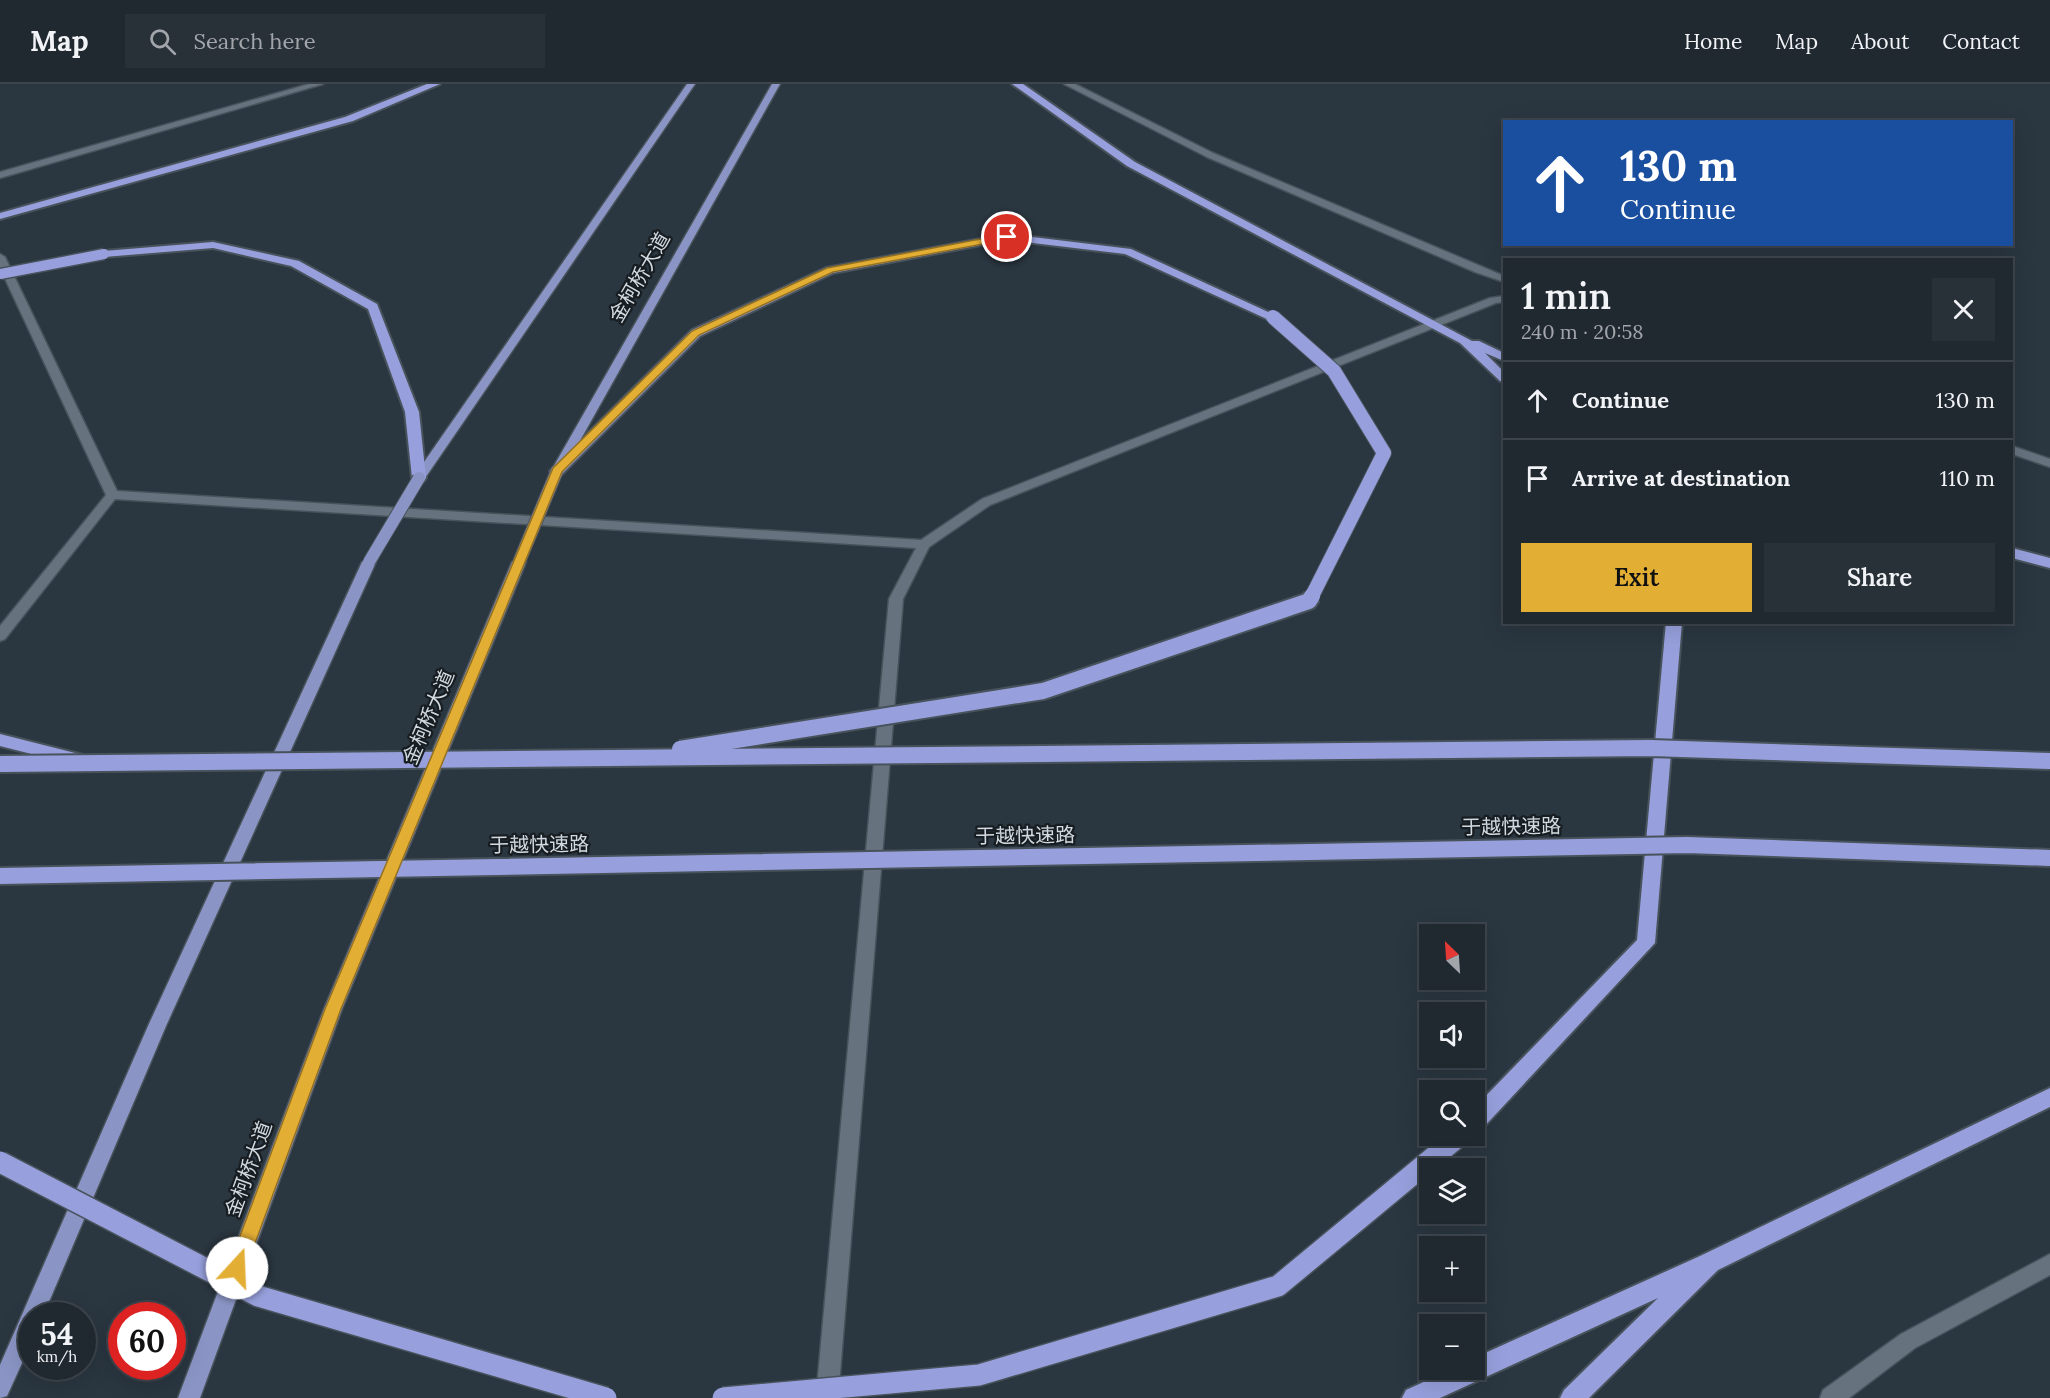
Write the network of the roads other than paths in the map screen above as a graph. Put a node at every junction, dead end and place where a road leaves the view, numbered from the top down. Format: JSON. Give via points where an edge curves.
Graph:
{"nodes":[{"id":1,"x":319,"y":84,"type":"edge"},
{"id":2,"x":435,"y":84,"type":"edge"},
{"id":3,"x":691,"y":84,"type":"edge"},
{"id":4,"x":776,"y":84,"type":"edge"},
{"id":5,"x":1017,"y":84,"type":"edge"},
{"id":6,"x":1068,"y":84,"type":"edge"},
{"id":7,"x":0,"y":175,"type":"edge"},
{"id":8,"x":1,"y":216,"type":"edge"},
{"id":9,"x":0,"y":257,"type":"edge"},
{"id":10,"x":0,"y":274,"type":"edge"},
{"id":11,"x":1503,"y":279,"type":"edge"},
{"id":12,"x":1503,"y":299,"type":"edge"},
{"id":13,"x":1464,"y":340,"type":"junction"},
{"id":14,"x":1503,"y":357,"type":"edge"},
{"id":15,"x":1503,"y":377,"type":"edge"},
{"id":16,"x":2013,"y":450,"type":"edge"},
{"id":17,"x":2050,"y":464,"type":"edge"},
{"id":18,"x":557,"y":471,"type":"junction"},
{"id":19,"x":419,"y":478,"type":"junction"},
{"id":20,"x":112,"y":495,"type":"junction"},
{"id":21,"x":924,"y":544,"type":"junction"},
{"id":22,"x":2013,"y":553,"type":"edge"},
{"id":23,"x":2050,"y":562,"type":"edge"},
{"id":24,"x":1674,"y":624,"type":"edge"},
{"id":25,"x":0,"y":636,"type":"edge"},
{"id":26,"x":0,"y":740,"type":"edge"},
{"id":27,"x":625,"y":758,"type":"junction"},
{"id":28,"x":2050,"y":761,"type":"edge"},
{"id":29,"x":92,"y":763,"type":"junction"},
{"id":30,"x":0,"y":764,"type":"edge"},
{"id":31,"x":2050,"y":858,"type":"edge"},
{"id":32,"x":0,"y":876,"type":"edge"},
{"id":33,"x":2050,"y":1097,"type":"edge"},
{"id":34,"x":1485,"y":1112,"type":"edge"},
{"id":35,"x":1447,"y":1146,"type":"edge"},
{"id":36,"x":0,"y":1162,"type":"edge"},
{"id":37,"x":1710,"y":1262,"type":"junction"},
{"id":38,"x":2050,"y":1264,"type":"edge"},
{"id":39,"x":38,"y":1302,"type":"edge"},
{"id":40,"x":18,"y":1348,"type":"edge"},
{"id":41,"x":0,"y":1389,"type":"edge"},
{"id":42,"x":189,"y":1398,"type":"edge"},
{"id":43,"x":606,"y":1398,"type":"edge"},
{"id":44,"x":723,"y":1398,"type":"edge"},
{"id":45,"x":827,"y":1398,"type":"edge"},
{"id":46,"x":1414,"y":1398,"type":"edge"},
{"id":47,"x":1572,"y":1398,"type":"edge"},
{"id":48,"x":1831,"y":1398,"type":"edge"}],
"edges":[{"from":1,"to":7,"type":"street"},
{"from":2,"to":8,"type":"highway","via":[[349,119]]},
{"from":3,"to":19,"type":"main road"},
{"from":4,"to":18,"type":"main road","name":"金柯桥大道"},
{"from":5,"to":13,"type":"highway","via":[[1131,164]]},
{"from":6,"to":11,"type":"street","via":[[1210,155]]},
{"from":9,"to":20,"type":"street"},
{"from":10,"to":19,"type":"highway","bridge":true,"via":[[104,254],[213,245],[295,263],[373,307],[412,412]]},
{"from":12,"to":21,"type":"street","via":[[986,502]]},
{"from":13,"to":14,"type":"highway"},
{"from":13,"to":15,"type":"highway"},
{"from":16,"to":17,"type":"street"},
{"from":18,"to":27,"type":"highway","bridge":true,"via":[[696,333],[831,270],[1007,237],[1127,251],[1273,317],[1334,371],[1384,453],[1309,601],[1043,691]]},
{"from":18,"to":42,"type":"main road","name":"金柯桥大道","bridge":true,"via":[[333,1009]]},
{"from":19,"to":39,"type":"main road","bridge":true,"via":[[369,562],[157,1026]]},
{"from":20,"to":21,"type":"street"},
{"from":20,"to":25,"type":"street"},
{"from":21,"to":45,"type":"street","via":[[896,599]]},
{"from":22,"to":23,"type":"highway"},
{"from":24,"to":34,"type":"highway","via":[[1646,943]]},
{"from":26,"to":29,"type":"highway","bridge":true},
{"from":27,"to":28,"type":"highway","bridge":true,"via":[[1651,748]]},
{"from":27,"to":29,"type":"highway","bridge":true},
{"from":29,"to":30,"type":"highway","bridge":true},
{"from":31,"to":32,"type":"highway","name":"于越快速路","bridge":true,"via":[[1687,845]]},
{"from":33,"to":37,"type":"highway"},
{"from":35,"to":44,"type":"highway","bridge":true,"via":[[1278,1286],[979,1375]]},
{"from":36,"to":43,"type":"highway","bridge":true,"via":[[258,1296]]},
{"from":37,"to":46,"type":"highway"},
{"from":37,"to":47,"type":"highway"},
{"from":38,"to":48,"type":"street","via":[[1908,1341]]},
{"from":40,"to":41,"type":"main road"}]}
